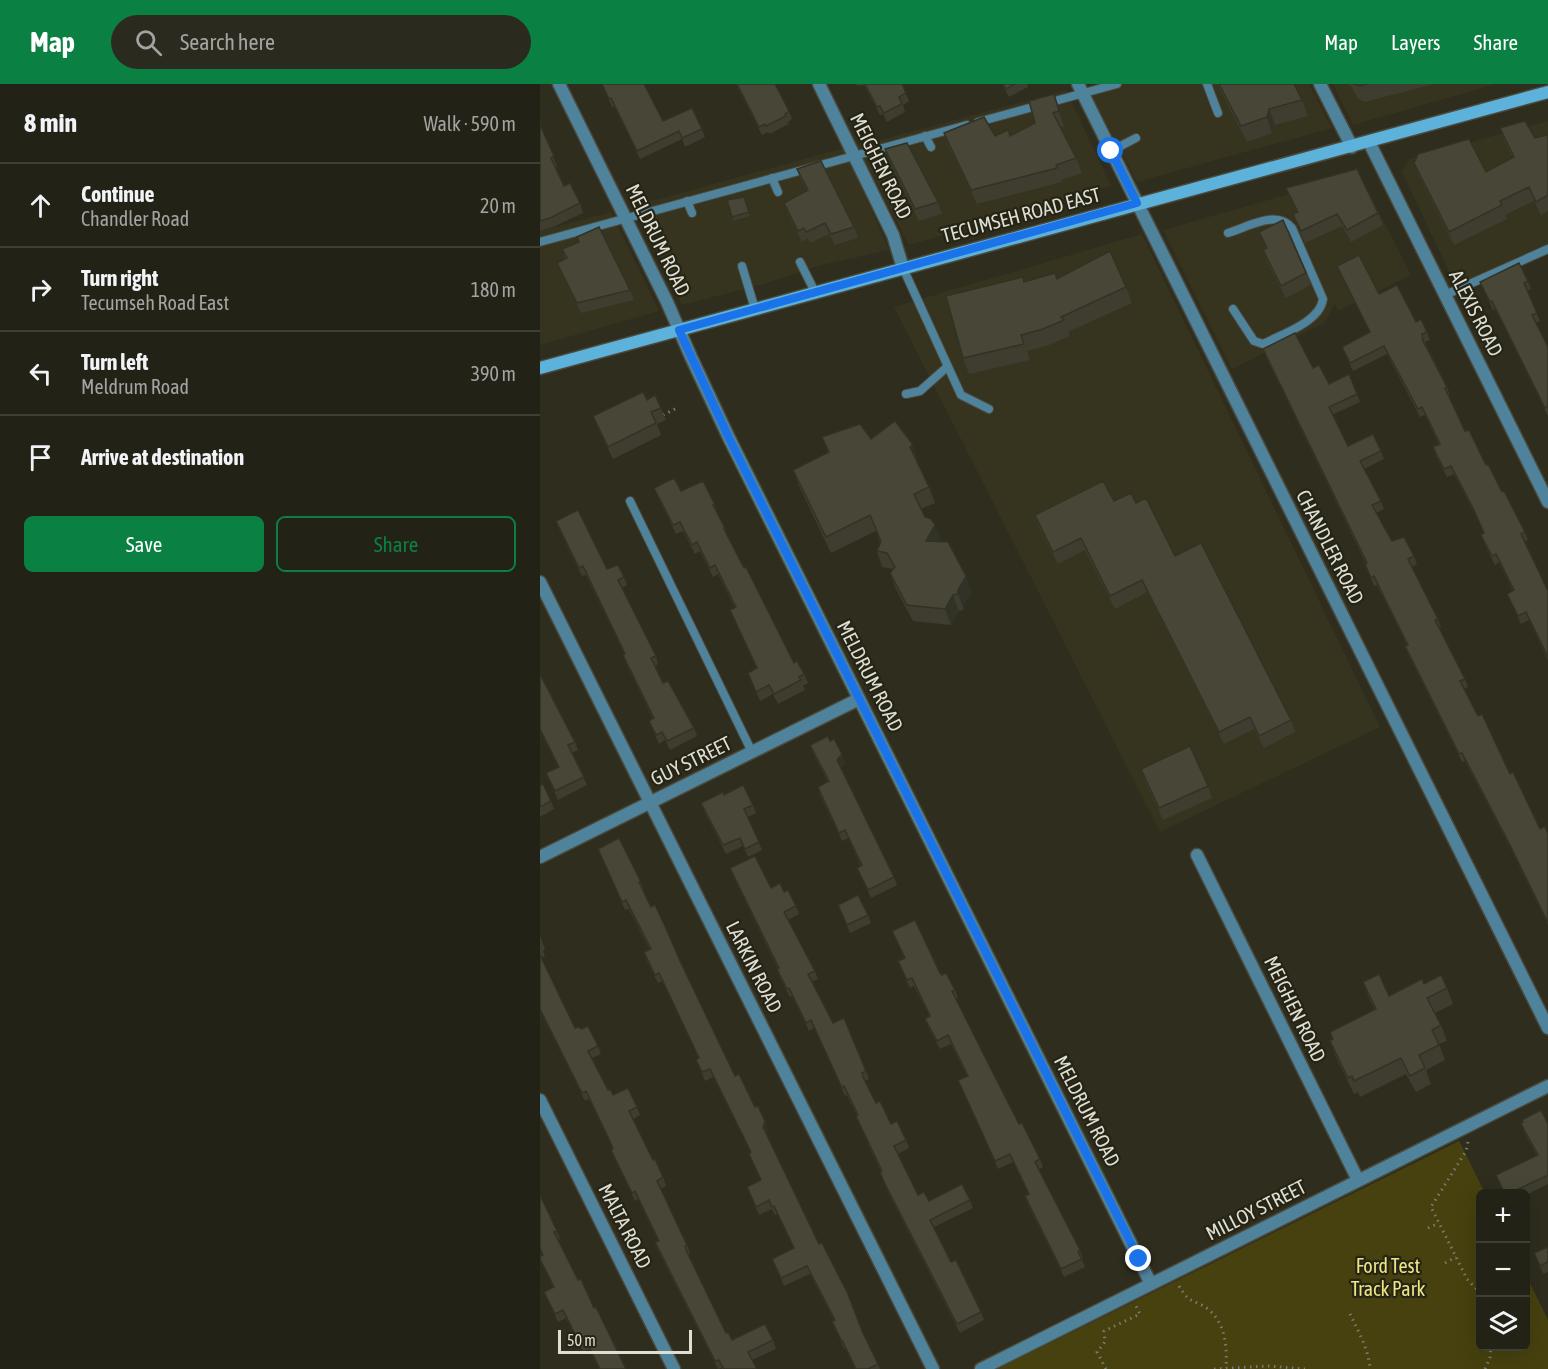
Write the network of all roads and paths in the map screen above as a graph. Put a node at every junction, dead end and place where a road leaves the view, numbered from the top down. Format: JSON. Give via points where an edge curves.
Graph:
{"nodes":[{"id":1,"x":559,"y":84,"type":"edge"},
{"id":2,"x":819,"y":84,"type":"edge"},
{"id":3,"x":1117,"y":84,"type":"edge"},
{"id":4,"x":1207,"y":84,"type":"edge"},
{"id":5,"x":1320,"y":84,"type":"edge"},
{"id":6,"x":1080,"y":89,"type":"edge"},
{"id":7,"x":1548,"y":92,"type":"edge"},
{"id":8,"x":1218,"y":114,"type":"dead end"},
{"id":9,"x":926,"y":136,"type":"junction"},
{"id":10,"x":1136,"y":138,"type":"dead end"},
{"id":11,"x":1368,"y":142,"type":"junction"},
{"id":12,"x":931,"y":147,"type":"dead end"},
{"id":13,"x":1352,"y":147,"type":"junction"},
{"id":14,"x":1111,"y":151,"type":"junction"},
{"id":15,"x":854,"y":156,"type":"junction"},
{"id":16,"x":772,"y":178,"type":"junction"},
{"id":17,"x":778,"y":192,"type":"dead end"},
{"id":18,"x":687,"y":201,"type":"junction"},
{"id":19,"x":1137,"y":203,"type":"junction"},
{"id":20,"x":692,"y":213,"type":"dead end"},
{"id":21,"x":626,"y":218,"type":"junction"},
{"id":22,"x":1228,"y":234,"type":"dead end"},
{"id":23,"x":540,"y":242,"type":"edge"},
{"id":24,"x":1548,"y":249,"type":"edge"},
{"id":25,"x":800,"y":262,"type":"dead end"},
{"id":26,"x":742,"y":266,"type":"dead end"},
{"id":27,"x":903,"y":268,"type":"junction"},
{"id":28,"x":815,"y":292,"type":"junction"},
{"id":29,"x":1445,"y":295,"type":"junction"},
{"id":30,"x":755,"y":309,"type":"junction"},
{"id":31,"x":1233,"y":309,"type":"dead end"},
{"id":32,"x":679,"y":330,"type":"junction"},
{"id":33,"x":947,"y":367,"type":"junction"},
{"id":34,"x":540,"y":368,"type":"edge"},
{"id":35,"x":906,"y":394,"type":"dead end"},
{"id":36,"x":679,"y":407,"type":"dead end"},
{"id":37,"x":989,"y":409,"type":"dead end"},
{"id":38,"x":663,"y":415,"type":"edge"},
{"id":39,"x":630,"y":501,"type":"dead end"},
{"id":40,"x":1548,"y":502,"type":"edge"},
{"id":41,"x":541,"y":587,"type":"edge"},
{"id":42,"x":859,"y":699,"type":"junction"},
{"id":43,"x":752,"y":752,"type":"junction"},
{"id":44,"x":651,"y":802,"type":"junction"},
{"id":45,"x":1197,"y":855,"type":"dead end"},
{"id":46,"x":540,"y":857,"type":"edge"},
{"id":47,"x":1548,"y":1028,"type":"edge"},
{"id":48,"x":1548,"y":1086,"type":"edge"},
{"id":49,"x":540,"y":1100,"type":"edge"},
{"id":50,"x":1469,"y":1139,"type":"dead end"},
{"id":51,"x":1358,"y":1180,"type":"junction"},
{"id":52,"x":1439,"y":1222,"type":"junction"},
{"id":53,"x":1428,"y":1228,"type":"dead end"},
{"id":54,"x":1456,"y":1257,"type":"junction"},
{"id":55,"x":1445,"y":1263,"type":"dead end"},
{"id":56,"x":1151,"y":1284,"type":"junction"},
{"id":57,"x":1178,"y":1284,"type":"dead end"},
{"id":58,"x":1476,"y":1289,"type":"edge"},
{"id":59,"x":1136,"y":1306,"type":"dead end"},
{"id":60,"x":1350,"y":1314,"type":"dead end"},
{"id":61,"x":1491,"y":1351,"type":"edge"},
{"id":62,"x":1226,"y":1368,"type":"edge"},
{"id":63,"x":674,"y":1369,"type":"edge"},
{"id":64,"x":933,"y":1369,"type":"edge"},
{"id":65,"x":981,"y":1369,"type":"edge"},
{"id":66,"x":1106,"y":1369,"type":"edge"},
{"id":67,"x":1214,"y":1369,"type":"edge"},
{"id":68,"x":1220,"y":1369,"type":"edge"},
{"id":69,"x":1305,"y":1369,"type":"edge"},
{"id":70,"x":1370,"y":1369,"type":"edge"},
{"id":71,"x":1485,"y":1369,"type":"edge"}],
"edges":[{"from":1,"to":21,"type":"street","name":"MELDRUM ROAD"},
{"from":2,"to":15,"type":"street","name":"MEIGHEN ROAD"},
{"from":3,"to":6,"type":"lane"},
{"from":4,"to":8,"type":"lane"},
{"from":5,"to":13,"type":"street"},
{"from":6,"to":9,"type":"lane"},
{"from":6,"to":14,"type":"street","name":"CHANDLER ROAD"},
{"from":7,"to":11,"type":"main road","name":"TECUMSEH ROAD EAST"},
{"from":9,"to":12,"type":"lane"},
{"from":9,"to":15,"type":"lane"},
{"from":10,"to":14,"type":"lane"},
{"from":11,"to":13,"type":"main road","name":"TECUMSEH ROAD EAST"},
{"from":11,"to":29,"type":"street","name":"ALEXIS ROAD"},
{"from":13,"to":19,"type":"main road","name":"TECUMSEH ROAD EAST"},
{"from":14,"to":19,"type":"street","name":"CHANDLER ROAD"},
{"from":15,"to":16,"type":"lane"},
{"from":15,"to":27,"type":"street","name":"MEIGHEN ROAD","via":[[893,235]]},
{"from":16,"to":17,"type":"lane"},
{"from":16,"to":18,"type":"lane"},
{"from":18,"to":20,"type":"lane"},
{"from":18,"to":21,"type":"lane"},
{"from":19,"to":27,"type":"main road","name":"TECUMSEH ROAD EAST"},
{"from":19,"to":47,"type":"street","name":"CHANDLER ROAD"},
{"from":21,"to":23,"type":"lane"},
{"from":21,"to":32,"type":"street","name":"MELDRUM ROAD"},
{"from":22,"to":31,"type":"lane","via":[[1270,219],[1287,223],[1323,299],[1312,319],[1263,344],[1254,341]]},
{"from":24,"to":29,"type":"lane"},
{"from":25,"to":28,"type":"lane"},
{"from":26,"to":30,"type":"lane"},
{"from":27,"to":28,"type":"main road","name":"TECUMSEH ROAD EAST"},
{"from":27,"to":33,"type":"lane"},
{"from":28,"to":30,"type":"main road","name":"TECUMSEH ROAD EAST"},
{"from":29,"to":40,"type":"street","name":"ALEXIS ROAD"},
{"from":30,"to":32,"type":"main road","name":"TECUMSEH ROAD EAST"},
{"from":32,"to":34,"type":"main road","name":"TECUMSEH ROAD EAST"},
{"from":32,"to":42,"type":"street","name":"MELDRUM ROAD"},
{"from":33,"to":35,"type":"lane","via":[[920,391]]},
{"from":33,"to":37,"type":"lane","via":[[962,395]]},
{"from":36,"to":38,"type":"path"},
{"from":39,"to":43,"type":"lane"},
{"from":41,"to":44,"type":"street","name":"LARKIN ROAD"},
{"from":42,"to":43,"type":"street","name":"GUY STREET"},
{"from":42,"to":56,"type":"street","name":"MELDRUM ROAD"},
{"from":43,"to":44,"type":"street","name":"GUY STREET"},
{"from":44,"to":46,"type":"street","name":"GUY STREET"},
{"from":44,"to":64,"type":"street","name":"LARKIN ROAD"},
{"from":45,"to":51,"type":"street","name":"MEIGHEN ROAD"},
{"from":48,"to":51,"type":"street","name":"MILLOY STREET"},
{"from":49,"to":63,"type":"street","name":"MALTA ROAD"},
{"from":50,"to":52,"type":"path","via":[[1466,1151],[1431,1207]]},
{"from":51,"to":56,"type":"street","name":"MILLOY STREET"},
{"from":52,"to":53,"type":"path"},
{"from":52,"to":54,"type":"path"},
{"from":54,"to":55,"type":"path"},
{"from":54,"to":58,"type":"path"},
{"from":56,"to":65,"type":"street","name":"MILLOY STREET"},
{"from":57,"to":62,"type":"path","via":[[1188,1300],[1208,1309],[1216,1318],[1227,1345]]},
{"from":59,"to":66,"type":"path","via":[[1140,1314],[1104,1331],[1105,1342],[1097,1352]]},
{"from":60,"to":70,"type":"path"},
{"from":61,"to":71,"type":"path"},
{"from":62,"to":68,"type":"path"},
{"from":62,"to":69,"type":"path"},
{"from":67,"to":68,"type":"path"}]}
